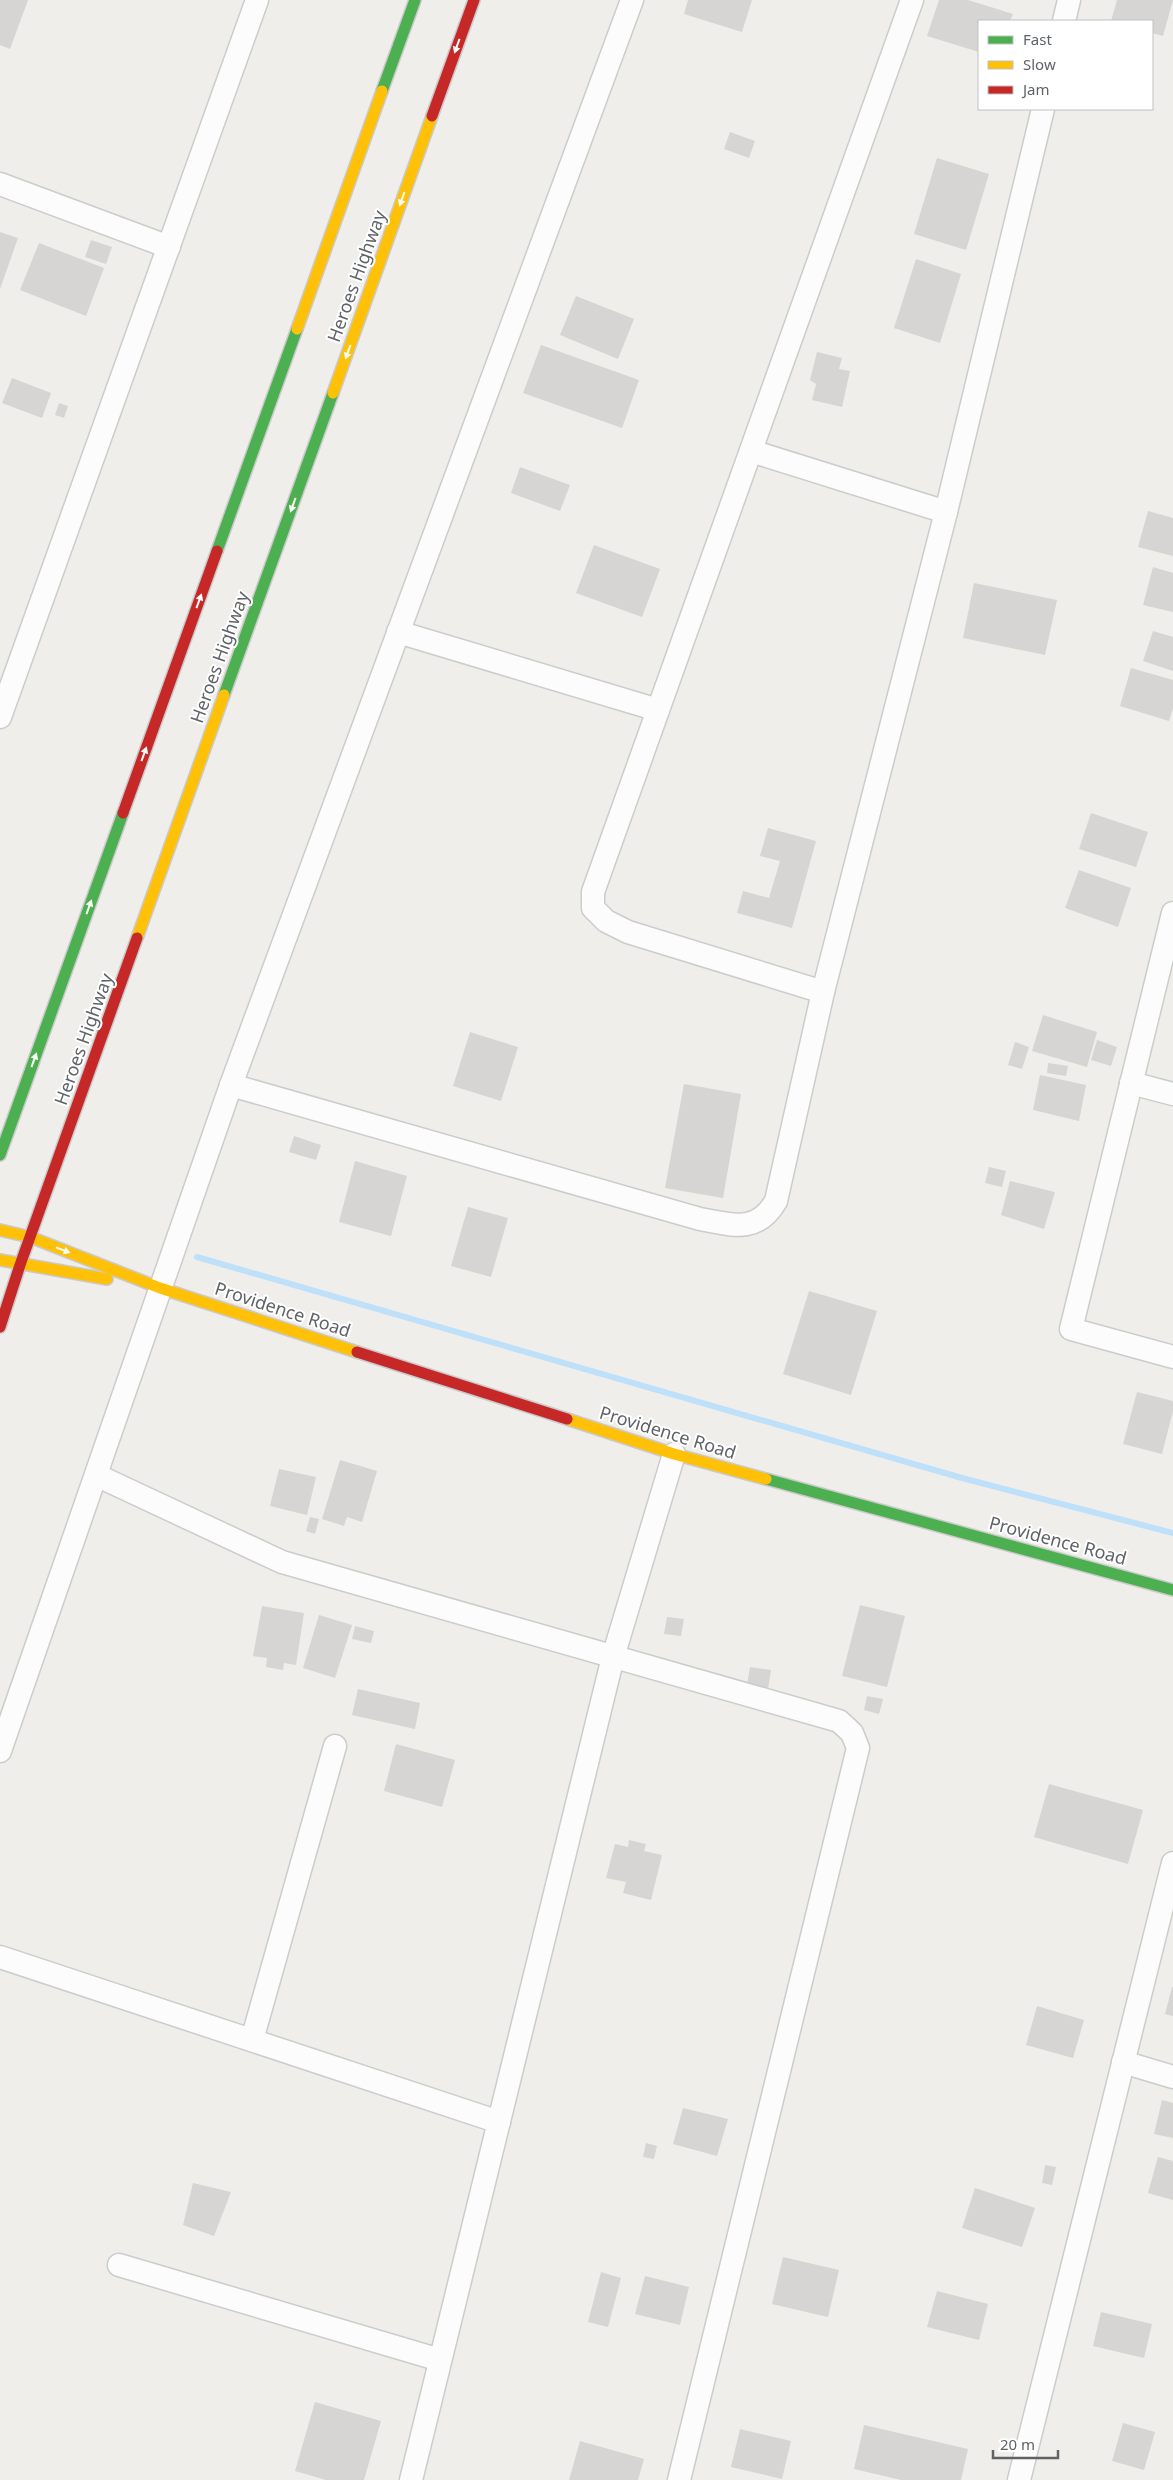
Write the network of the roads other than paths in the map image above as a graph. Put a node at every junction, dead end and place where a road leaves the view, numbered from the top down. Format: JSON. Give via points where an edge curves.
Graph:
{"nodes":[{"id":1,"x":257,"y":0,"type":"edge"},
{"id":2,"x":415,"y":0,"type":"edge"},
{"id":3,"x":474,"y":0,"type":"edge"},
{"id":4,"x":632,"y":0,"type":"edge"},
{"id":5,"x":912,"y":0,"type":"edge"},
{"id":6,"x":1069,"y":0,"type":"edge"},
{"id":7,"x":1064,"y":20,"type":"edge"},
{"id":8,"x":1043,"y":110,"type":"edge"},
{"id":9,"x":0,"y":184,"type":"edge"},
{"id":10,"x":168,"y":247,"type":"junction"},
{"id":11,"x":751,"y":451,"type":"junction"},
{"id":12,"x":946,"y":512,"type":"junction"},
{"id":13,"x":398,"y":632,"type":"junction"},
{"id":14,"x":658,"y":710,"type":"junction"},
{"id":15,"x":0,"y":717,"type":"edge"},
{"id":16,"x":1173,"y":913,"type":"edge"},
{"id":17,"x":823,"y":992,"type":"junction"},
{"id":18,"x":1131,"y":1083,"type":"junction"},
{"id":19,"x":231,"y":1085,"type":"junction"},
{"id":20,"x":23,"y":1092,"type":"junction"},
{"id":21,"x":1173,"y":1094,"type":"edge"},
{"id":22,"x":8,"y":1102,"type":"dead end"},
{"id":23,"x":0,"y":1155,"type":"edge"},
{"id":24,"x":0,"y":1230,"type":"edge"},
{"id":25,"x":30,"y":1237,"type":"junction"},
{"id":26,"x":0,"y":1260,"type":"edge"},
{"id":27,"x":20,"y":1265,"type":"junction"},
{"id":28,"x":160,"y":1288,"type":"junction"},
{"id":29,"x":0,"y":1327,"type":"edge"},
{"id":30,"x":1173,"y":1356,"type":"edge"},
{"id":31,"x":674,"y":1454,"type":"junction"},
{"id":32,"x":96,"y":1475,"type":"junction"},
{"id":33,"x":1173,"y":1590,"type":"edge"},
{"id":34,"x":613,"y":1657,"type":"junction"},
{"id":35,"x":334,"y":1746,"type":"dead end"},
{"id":36,"x":0,"y":1752,"type":"edge"},
{"id":37,"x":1173,"y":1863,"type":"edge"},
{"id":38,"x":0,"y":1957,"type":"edge"},
{"id":39,"x":252,"y":2040,"type":"junction"},
{"id":40,"x":1124,"y":2062,"type":"junction"},
{"id":41,"x":1173,"y":2077,"type":"edge"},
{"id":42,"x":499,"y":2122,"type":"junction"},
{"id":43,"x":119,"y":2265,"type":"dead end"},
{"id":44,"x":440,"y":2360,"type":"junction"},
{"id":45,"x":411,"y":2480,"type":"edge"},
{"id":46,"x":679,"y":2480,"type":"edge"},
{"id":47,"x":1019,"y":2480,"type":"edge"}],
"edges":[{"from":1,"to":10,"type":"street"},
{"from":20,"to":2,"type":"main road","name":"Heroes Highway","one_way":true},
{"from":3,"to":25,"type":"main road","name":"Heroes Highway","one_way":true},
{"from":4,"to":13,"type":"street"},
{"from":5,"to":11,"type":"street"},
{"from":6,"to":7,"type":"street"},
{"from":8,"to":12,"type":"street"},
{"from":9,"to":10,"type":"street"},
{"from":10,"to":15,"type":"street"},
{"from":11,"to":12,"type":"street"},
{"from":11,"to":14,"type":"street"},
{"from":12,"to":17,"type":"street"},
{"from":13,"to":14,"type":"street"},
{"from":13,"to":19,"type":"street"},
{"from":14,"to":17,"type":"street","via":[[593,892],[593,908],[606,920],[628,932]]},
{"from":16,"to":18,"type":"street"},
{"from":17,"to":19,"type":"street","via":[[776,1201],[769,1213],[741,1227],[700,1219]]},
{"from":18,"to":21,"type":"street"},
{"from":18,"to":30,"type":"street","via":[[1071,1329]]},
{"from":19,"to":28,"type":"street"},
{"from":20,"to":22,"type":"main road"},
{"from":20,"to":23,"type":"main road","name":"Heroes Highway"},
{"from":24,"to":25,"type":"main road","name":"Providence Road"},
{"from":25,"to":27,"type":"main road","name":"Heroes Highway"},
{"from":25,"to":28,"type":"main road","name":"Providence Road","one_way":true},
{"from":26,"to":27,"type":"main road","name":"Providence Road"},
{"from":27,"to":28,"type":"main road","name":"Providence Road"},
{"from":27,"to":29,"type":"main road","name":"Heroes Highway"},
{"from":28,"to":31,"type":"main road","name":"Providence Road"},
{"from":28,"to":32,"type":"street"},
{"from":31,"to":33,"type":"main road","name":"Providence Road"},
{"from":31,"to":34,"type":"street"},
{"from":32,"to":34,"type":"street","via":[[282,1562]]},
{"from":32,"to":36,"type":"street"},
{"from":34,"to":42,"type":"street"},
{"from":34,"to":46,"type":"street","via":[[839,1721],[852,1733],[858,1748]]},
{"from":35,"to":39,"type":"street"},
{"from":37,"to":40,"type":"street"},
{"from":38,"to":39,"type":"street"},
{"from":39,"to":42,"type":"street"},
{"from":40,"to":41,"type":"street"},
{"from":40,"to":47,"type":"street"},
{"from":42,"to":44,"type":"street"},
{"from":43,"to":44,"type":"street"},
{"from":44,"to":45,"type":"street"}]}
